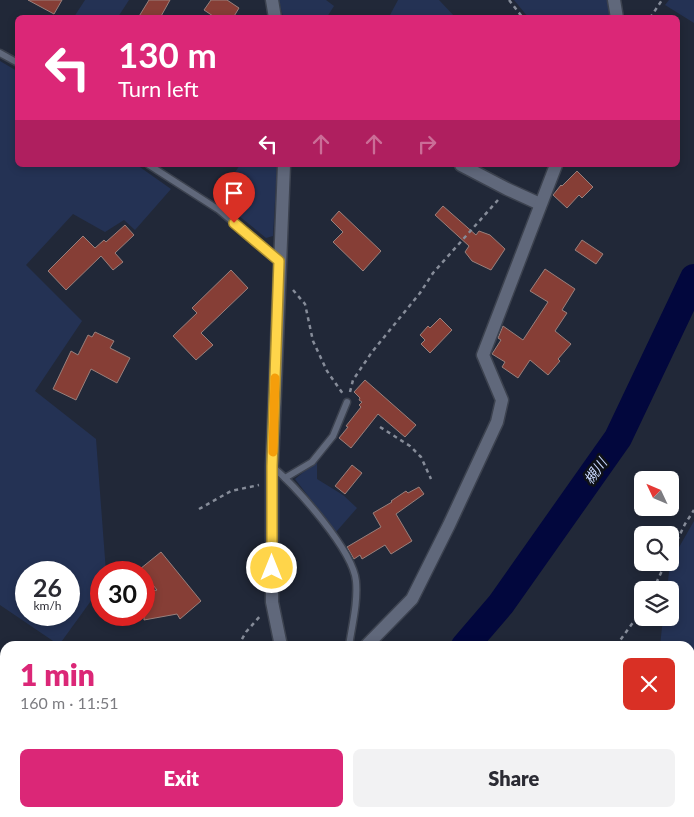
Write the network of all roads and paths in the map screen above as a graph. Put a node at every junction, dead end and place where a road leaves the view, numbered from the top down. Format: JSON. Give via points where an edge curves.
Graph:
{"nodes":[{"id":1,"x":272,"y":0,"type":"edge"},
{"id":2,"x":509,"y":0,"type":"edge"},
{"id":3,"x":614,"y":0,"type":"edge"},
{"id":4,"x":662,"y":0,"type":"edge"},
{"id":5,"x":274,"y":15,"type":"edge"},
{"id":6,"x":521,"y":15,"type":"edge"},
{"id":7,"x":616,"y":15,"type":"edge"},
{"id":8,"x":652,"y":15,"type":"edge"},
{"id":9,"x":0,"y":53,"type":"edge"},
{"id":10,"x":15,"y":61,"type":"edge"},
{"id":11,"x":152,"y":167,"type":"edge"},
{"id":12,"x":284,"y":167,"type":"edge"},
{"id":13,"x":464,"y":167,"type":"edge"},
{"id":14,"x":555,"y":167,"type":"edge"},
{"id":15,"x":507,"y":189,"type":"junction"},
{"id":16,"x":540,"y":204,"type":"junction"},
{"id":17,"x":279,"y":268,"type":"junction"},
{"id":18,"x":348,"y":402,"type":"junction"},
{"id":19,"x":380,"y":427,"type":"dead end"},
{"id":20,"x":272,"y":466,"type":"junction"},
{"id":21,"x":286,"y":478,"type":"junction"},
{"id":22,"x":431,"y":479,"type":"dead end"},
{"id":23,"x":272,"y":482,"type":"junction"},
{"id":24,"x":199,"y":509,"type":"dead end"},
{"id":25,"x":694,"y":510,"type":"edge"},
{"id":26,"x":679,"y":536,"type":"edge"},
{"id":27,"x":272,"y":602,"type":"junction"},
{"id":28,"x":634,"y":621,"type":"edge"},
{"id":29,"x":241,"y":641,"type":"edge"},
{"id":30,"x":281,"y":641,"type":"edge"},
{"id":31,"x":350,"y":641,"type":"edge"},
{"id":32,"x":371,"y":641,"type":"edge"},
{"id":33,"x":620,"y":641,"type":"edge"}],
"edges":[{"from":1,"to":5,"type":"street"},
{"from":2,"to":6,"type":"path"},
{"from":3,"to":7,"type":"street"},
{"from":4,"to":8,"type":"path"},
{"from":9,"to":10,"type":"lane"},
{"from":11,"to":17,"type":"lane","via":[[219,210]]},
{"from":12,"to":17,"type":"street"},
{"from":13,"to":15,"type":"street"},
{"from":14,"to":16,"type":"street"},
{"from":15,"to":16,"type":"street"},
{"from":15,"to":18,"type":"path","via":[[433,273],[372,352],[353,380]]},
{"from":16,"to":32,"type":"street","via":[[484,354],[502,400],[497,422],[412,599]]},
{"from":17,"to":18,"type":"path","via":[[305,304],[317,349]]},
{"from":17,"to":20,"type":"street"},
{"from":18,"to":21,"type":"lane","via":[[333,436],[312,462]]},
{"from":19,"to":22,"type":"path","via":[[421,457]]},
{"from":20,"to":21,"type":"lane"},
{"from":20,"to":23,"type":"street"},
{"from":21,"to":31,"type":"lane","via":[[305,498],[348,558],[356,580]]},
{"from":23,"to":24,"type":"path","via":[[231,491]]},
{"from":23,"to":27,"type":"street"},
{"from":25,"to":26,"type":"path"},
{"from":27,"to":29,"type":"path"},
{"from":27,"to":30,"type":"street"},
{"from":28,"to":33,"type":"path"}]}
